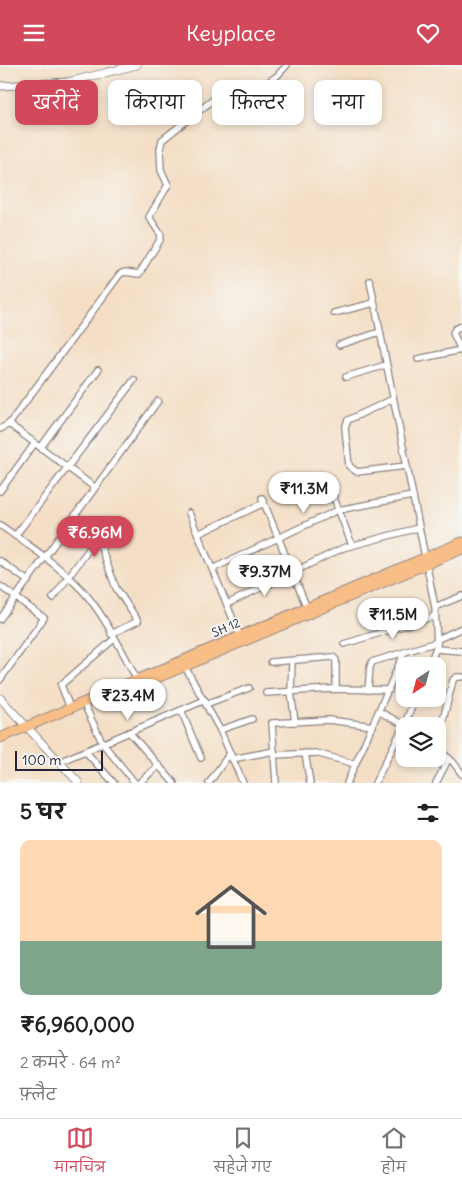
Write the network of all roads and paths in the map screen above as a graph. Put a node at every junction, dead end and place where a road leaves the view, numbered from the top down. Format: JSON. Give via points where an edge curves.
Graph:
{"nodes":[{"id":1,"x":138,"y":65,"type":"edge"},
{"id":2,"x":287,"y":65,"type":"edge"},
{"id":3,"x":0,"y":86,"type":"edge"},
{"id":4,"x":370,"y":281,"type":"dead end"},
{"id":5,"x":374,"y":303,"type":"junction"},
{"id":6,"x":334,"y":313,"type":"dead end"},
{"id":7,"x":462,"y":327,"type":"edge"},
{"id":8,"x":380,"y":332,"type":"junction"},
{"id":9,"x":339,"y":345,"type":"dead end"},
{"id":10,"x":462,"y":351,"type":"edge"},
{"id":11,"x":418,"y":359,"type":"dead end"},
{"id":12,"x":386,"y":365,"type":"junction"},
{"id":13,"x":98,"y":370,"type":"dead end"},
{"id":14,"x":346,"y":377,"type":"dead end"},
{"id":15,"x":134,"y":380,"type":"dead end"},
{"id":16,"x":393,"y":399,"type":"junction"},
{"id":17,"x":158,"y":401,"type":"dead end"},
{"id":18,"x":9,"y":424,"type":"junction"},
{"id":19,"x":0,"y":429,"type":"edge"},
{"id":20,"x":38,"y":445,"type":"junction"},
{"id":21,"x":406,"y":466,"type":"junction"},
{"id":22,"x":66,"y":467,"type":"junction"},
{"id":23,"x":94,"y":487,"type":"junction"},
{"id":24,"x":331,"y":490,"type":"dead end"},
{"id":25,"x":0,"y":491,"type":"edge"},
{"id":26,"x":412,"y":496,"type":"junction"},
{"id":27,"x":338,"y":510,"type":"junction"},
{"id":28,"x":189,"y":513,"type":"dead end"},
{"id":29,"x":0,"y":525,"type":"edge"},
{"id":30,"x":106,"y":526,"type":"dead end"},
{"id":31,"x":418,"y":528,"type":"junction"},
{"id":32,"x":198,"y":534,"type":"junction"},
{"id":33,"x":15,"y":535,"type":"junction"},
{"id":34,"x":279,"y":537,"type":"junction"},
{"id":35,"x":94,"y":541,"type":"junction"},
{"id":36,"x":462,"y":542,"type":"edge"},
{"id":37,"x":352,"y":545,"type":"junction"},
{"id":38,"x":462,"y":549,"type":"edge"},
{"id":39,"x":44,"y":558,"type":"junction"},
{"id":40,"x":0,"y":561,"type":"edge"},
{"id":41,"x":425,"y":561,"type":"junction"},
{"id":42,"x":212,"y":569,"type":"junction"},
{"id":43,"x":293,"y":571,"type":"junction"},
{"id":44,"x":67,"y":577,"type":"junction"},
{"id":45,"x":28,"y":581,"type":"junction"},
{"id":46,"x":0,"y":587,"type":"edge"},
{"id":47,"x":462,"y":596,"type":"edge"},
{"id":48,"x":16,"y":598,"type":"junction"},
{"id":49,"x":52,"y":598,"type":"dead end"},
{"id":50,"x":227,"y":604,"type":"junction"},
{"id":51,"x":435,"y":607,"type":"junction"},
{"id":52,"x":306,"y":608,"type":"junction"},
{"id":53,"x":435,"y":616,"type":"junction"},
{"id":54,"x":0,"y":619,"type":"edge"},
{"id":55,"x":462,"y":628,"type":"edge"},
{"id":56,"x":110,"y":633,"type":"junction"},
{"id":57,"x":240,"y":636,"type":"junction"},
{"id":58,"x":114,"y":639,"type":"junction"},
{"id":59,"x":437,"y":640,"type":"junction"},
{"id":60,"x":344,"y":644,"type":"dead end"},
{"id":61,"x":436,"y":649,"type":"junction"},
{"id":62,"x":462,"y":651,"type":"edge"},
{"id":63,"x":404,"y":653,"type":"junction"},
{"id":64,"x":433,"y":657,"type":"edge"},
{"id":65,"x":292,"y":661,"type":"junction"},
{"id":66,"x":271,"y":662,"type":"dead end"},
{"id":67,"x":184,"y":663,"type":"junction"},
{"id":68,"x":462,"y":677,"type":"edge"},
{"id":69,"x":0,"y":680,"type":"edge"},
{"id":70,"x":137,"y":680,"type":"junction"},
{"id":71,"x":249,"y":688,"type":"dead end"},
{"id":72,"x":336,"y":689,"type":"junction"},
{"id":73,"x":368,"y":690,"type":"junction"},
{"id":74,"x":389,"y":690,"type":"junction"},
{"id":75,"x":291,"y":692,"type":"junction"},
{"id":76,"x":266,"y":693,"type":"dead end"},
{"id":77,"x":0,"y":698,"type":"edge"},
{"id":78,"x":206,"y":702,"type":"junction"},
{"id":79,"x":85,"y":705,"type":"junction"},
{"id":80,"x":70,"y":708,"type":"junction"},
{"id":81,"x":181,"y":710,"type":"junction"},
{"id":82,"x":380,"y":712,"type":"junction"},
{"id":83,"x":444,"y":717,"type":"edge"},
{"id":84,"x":252,"y":719,"type":"dead end"},
{"id":85,"x":396,"y":721,"type":"edge"},
{"id":86,"x":295,"y":722,"type":"junction"},
{"id":87,"x":373,"y":727,"type":"junction"},
{"id":88,"x":28,"y":729,"type":"junction"},
{"id":89,"x":220,"y":730,"type":"junction"},
{"id":90,"x":129,"y":731,"type":"junction"},
{"id":91,"x":0,"y":738,"type":"edge"},
{"id":92,"x":396,"y":743,"type":"edge"},
{"id":93,"x":0,"y":744,"type":"edge"},
{"id":94,"x":103,"y":744,"type":"junction"},
{"id":95,"x":85,"y":751,"type":"junction"},
{"id":96,"x":274,"y":753,"type":"junction"},
{"id":97,"x":305,"y":753,"type":"junction"},
{"id":98,"x":231,"y":756,"type":"junction"},
{"id":99,"x":446,"y":756,"type":"edge"},
{"id":100,"x":201,"y":758,"type":"dead end"},
{"id":101,"x":449,"y":758,"type":"junction"},
{"id":102,"x":59,"y":762,"type":"junction"},
{"id":103,"x":356,"y":764,"type":"junction"},
{"id":104,"x":158,"y":766,"type":"junction"},
{"id":105,"x":462,"y":774,"type":"edge"},
{"id":106,"x":78,"y":783,"type":"edge"},
{"id":107,"x":114,"y":783,"type":"edge"},
{"id":108,"x":137,"y":783,"type":"edge"},
{"id":109,"x":174,"y":783,"type":"edge"},
{"id":110,"x":209,"y":783,"type":"edge"},
{"id":111,"x":243,"y":783,"type":"edge"},
{"id":112,"x":274,"y":783,"type":"edge"},
{"id":113,"x":310,"y":783,"type":"edge"},
{"id":114,"x":347,"y":783,"type":"edge"},
{"id":115,"x":375,"y":783,"type":"edge"},
{"id":116,"x":436,"y":783,"type":"edge"}],
"edges":[{"from":1,"to":3,"type":"street","via":[[68,81]]},
{"from":2,"to":18,"type":"street","via":[[265,84],[228,88],[162,140],[161,171],[168,185],[149,217],[161,238],[139,274],[120,274]]},
{"from":4,"to":5,"type":"street"},
{"from":5,"to":6,"type":"street"},
{"from":5,"to":8,"type":"street"},
{"from":7,"to":10,"type":"street","via":[[453,333]]},
{"from":8,"to":9,"type":"street"},
{"from":8,"to":12,"type":"street"},
{"from":10,"to":11,"type":"street"},
{"from":12,"to":14,"type":"street"},
{"from":12,"to":16,"type":"street"},
{"from":13,"to":20,"type":"street"},
{"from":15,"to":22,"type":"street"},
{"from":16,"to":21,"type":"street"},
{"from":16,"to":21,"type":"street","via":[[348,420],[345,428],[349,466],[357,471]]},
{"from":17,"to":23,"type":"street"},
{"from":18,"to":19,"type":"street"},
{"from":18,"to":20,"type":"street"},
{"from":20,"to":22,"type":"street"},
{"from":20,"to":25,"type":"street"},
{"from":21,"to":26,"type":"street"},
{"from":22,"to":23,"type":"street"},
{"from":22,"to":33,"type":"street"},
{"from":23,"to":39,"type":"street"},
{"from":24,"to":27,"type":"street"},
{"from":26,"to":27,"type":"street"},
{"from":26,"to":31,"type":"street"},
{"from":27,"to":34,"type":"street"},
{"from":27,"to":37,"type":"street"},
{"from":28,"to":32,"type":"street"},
{"from":29,"to":33,"type":"street"},
{"from":30,"to":35,"type":"street"},
{"from":31,"to":37,"type":"street"},
{"from":31,"to":41,"type":"street"},
{"from":32,"to":34,"type":"street","via":[[263,500]]},
{"from":32,"to":42,"type":"street"},
{"from":33,"to":39,"type":"street"},
{"from":34,"to":42,"type":"street"},
{"from":34,"to":43,"type":"street"},
{"from":35,"to":44,"type":"street"},
{"from":35,"to":56,"type":"street","via":[[101,547],[118,592],[138,621]]},
{"from":36,"to":41,"type":"highway","name":"SH 12"},
{"from":37,"to":43,"type":"street"},
{"from":38,"to":41,"type":"highway","name":"SH 12"},
{"from":39,"to":44,"type":"street"},
{"from":39,"to":45,"type":"street"},
{"from":40,"to":45,"type":"street"},
{"from":41,"to":51,"type":"street"},
{"from":41,"to":52,"type":"highway","name":"SH 12"},
{"from":41,"to":67,"type":"highway","name":"SH 12"},
{"from":42,"to":50,"type":"street"},
{"from":43,"to":50,"type":"street"},
{"from":43,"to":52,"type":"street"},
{"from":44,"to":49,"type":"street"},
{"from":44,"to":56,"type":"street","via":[[84,592]]},
{"from":45,"to":48,"type":"street"},
{"from":46,"to":48,"type":"street"},
{"from":47,"to":51,"type":"street"},
{"from":48,"to":54,"type":"street"},
{"from":48,"to":69,"type":"street","via":[[43,615],[44,620]]},
{"from":50,"to":57,"type":"street"},
{"from":51,"to":53,"type":"street"},
{"from":52,"to":57,"type":"highway","name":"SH 12"},
{"from":53,"to":59,"type":"street"},
{"from":53,"to":60,"type":"street"},
{"from":55,"to":59,"type":"street"},
{"from":56,"to":58,"type":"street"},
{"from":57,"to":67,"type":"highway","name":"SH 12"},
{"from":58,"to":70,"type":"street"},
{"from":58,"to":80,"type":"street","via":[[61,685]]},
{"from":59,"to":61,"type":"street"},
{"from":59,"to":63,"type":"street"},
{"from":61,"to":62,"type":"street"},
{"from":61,"to":64,"type":"street"},
{"from":63,"to":73,"type":"street","via":[[372,662]]},
{"from":63,"to":74,"type":"street"},
{"from":65,"to":66,"type":"street"},
{"from":65,"to":72,"type":"street","via":[[335,658]]},
{"from":65,"to":75,"type":"street"},
{"from":67,"to":70,"type":"highway","name":"SH 12"},
{"from":67,"to":78,"type":"street"},
{"from":67,"to":79,"type":"highway","name":"SH 12"},
{"from":68,"to":83,"type":"street","via":[[454,680]]},
{"from":70,"to":79,"type":"highway","name":"SH 12"},
{"from":71,"to":78,"type":"street"},
{"from":72,"to":73,"type":"street"},
{"from":72,"to":75,"type":"street"},
{"from":73,"to":74,"type":"street"},
{"from":74,"to":82,"type":"street"},
{"from":75,"to":76,"type":"street"},
{"from":75,"to":86,"type":"street"},
{"from":77,"to":88,"type":"street"},
{"from":78,"to":81,"type":"street"},
{"from":78,"to":89,"type":"street"},
{"from":79,"to":80,"type":"highway","name":"SH 12"},
{"from":79,"to":88,"type":"highway","name":"SH 12"},
{"from":79,"to":94,"type":"street"},
{"from":80,"to":88,"type":"highway","name":"SH 12"},
{"from":81,"to":90,"type":"street"},
{"from":81,"to":100,"type":"street"},
{"from":82,"to":85,"type":"street"},
{"from":82,"to":87,"type":"street"},
{"from":84,"to":89,"type":"street"},
{"from":86,"to":87,"type":"street","via":[[330,720]]},
{"from":86,"to":96,"type":"street","via":[[272,723]]},
{"from":87,"to":103,"type":"street"},
{"from":88,"to":91,"type":"highway","name":"SH 12"},
{"from":88,"to":93,"type":"highway","name":"SH 12"},
{"from":88,"to":102,"type":"street"},
{"from":89,"to":98,"type":"street"},
{"from":90,"to":94,"type":"street"},
{"from":90,"to":104,"type":"street"},
{"from":92,"to":115,"type":"street"},
{"from":94,"to":95,"type":"street"},
{"from":94,"to":108,"type":"street"},
{"from":95,"to":102,"type":"street"},
{"from":95,"to":107,"type":"street"},
{"from":96,"to":97,"type":"street"},
{"from":96,"to":98,"type":"street"},
{"from":96,"to":112,"type":"street"},
{"from":97,"to":103,"type":"street","via":[[323,754]]},
{"from":97,"to":113,"type":"street"},
{"from":98,"to":110,"type":"street"},
{"from":98,"to":111,"type":"street"},
{"from":99,"to":101,"type":"street"},
{"from":101,"to":105,"type":"street"},
{"from":101,"to":116,"type":"street"},
{"from":102,"to":106,"type":"street"},
{"from":103,"to":114,"type":"street"},
{"from":104,"to":108,"type":"street"},
{"from":104,"to":109,"type":"street"}]}
